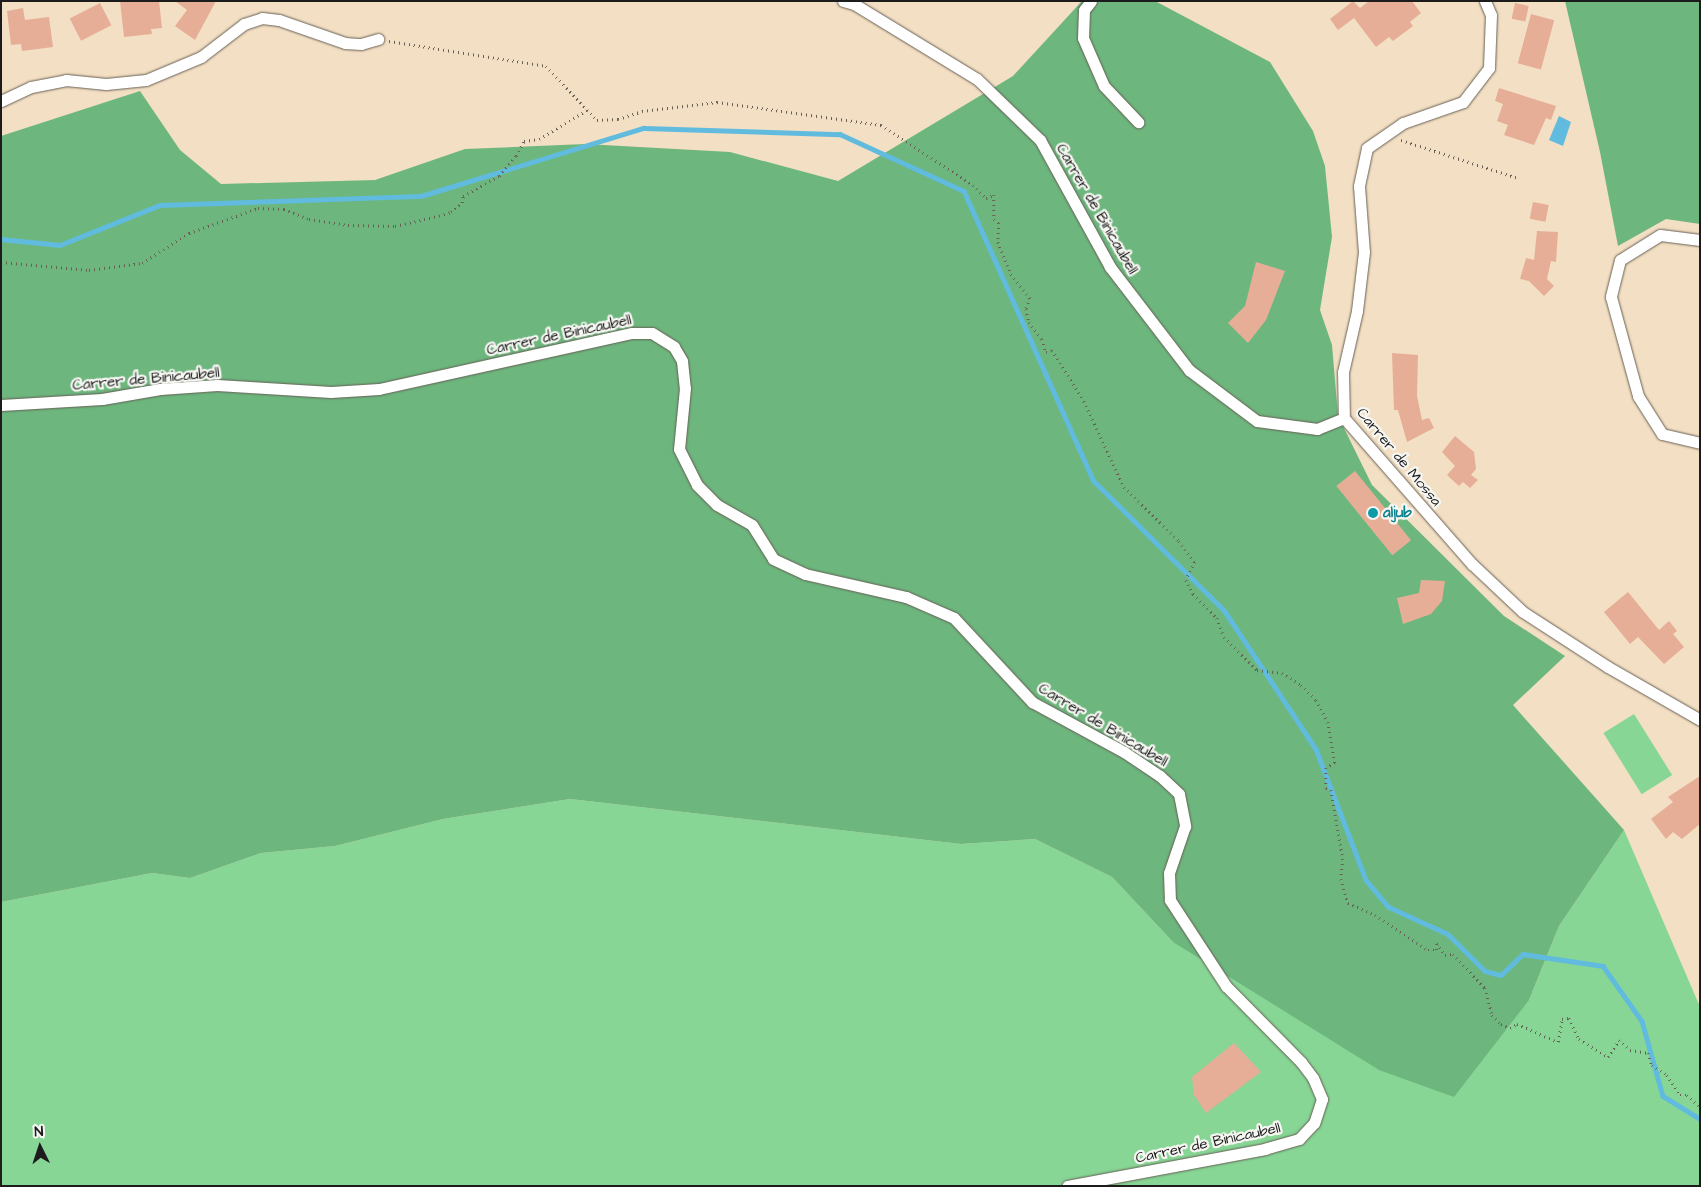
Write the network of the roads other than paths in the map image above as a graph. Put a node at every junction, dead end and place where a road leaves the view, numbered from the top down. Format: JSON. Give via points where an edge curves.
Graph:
{"nodes":[{"id":1,"x":843,"y":1,"type":"edge"},
{"id":2,"x":1091,"y":1,"type":"edge"},
{"id":3,"x":1485,"y":1,"type":"edge"},
{"id":4,"x":378,"y":39,"type":"road end"},
{"id":5,"x":1,"y":101,"type":"edge"},
{"id":6,"x":1138,"y":122,"type":"dead end"},
{"id":7,"x":1700,"y":240,"type":"edge"},
{"id":8,"x":1,"y":405,"type":"edge"},
{"id":9,"x":1344,"y":418,"type":"junction"},
{"id":10,"x":1700,"y":443,"type":"edge"},
{"id":11,"x":1700,"y":720,"type":"edge"},
{"id":12,"x":1067,"y":1186,"type":"edge"}],
"edges":[{"from":1,"to":9,"type":"street","name":"Carrer de Binicaubell","via":[[854,4],[977,79],[1040,140],[1110,266],[1189,370],[1257,421],[1317,430]]},
{"from":2,"to":6,"type":"street","via":[[1084,10],[1083,38],[1104,86]]},
{"from":3,"to":9,"type":"street","name":"Carrer de Mossa","via":[[1491,15],[1489,68],[1463,102],[1403,123],[1367,148],[1358,186],[1364,252],[1357,311],[1344,372]]},
{"from":4,"to":5,"type":"street","via":[[361,44],[345,43],[279,20],[262,18],[244,24],[202,57],[146,80],[106,84],[66,80],[31,87]]},
{"from":7,"to":10,"type":"street","via":[[1660,235],[1620,260],[1611,298],[1638,396],[1662,434]]},
{"from":8,"to":12,"type":"street","name":"Carrer de Binicaubell","via":[[102,399],[160,389],[217,385],[331,392],[379,389],[632,333],[652,333],[674,347],[682,361],[685,388],[679,449],[696,485],[717,505],[752,525],[773,559],[805,574],[906,597],[954,618],[1032,702],[1124,752],[1160,776],[1179,794],[1185,826],[1170,873],[1170,900],[1226,986],[1301,1062],[1313,1078],[1322,1099],[1314,1123],[1299,1139],[1265,1149]]},
{"from":9,"to":11,"type":"street","name":"Carrer de Mossa","via":[[1472,564],[1523,612],[1608,667]]}]}
